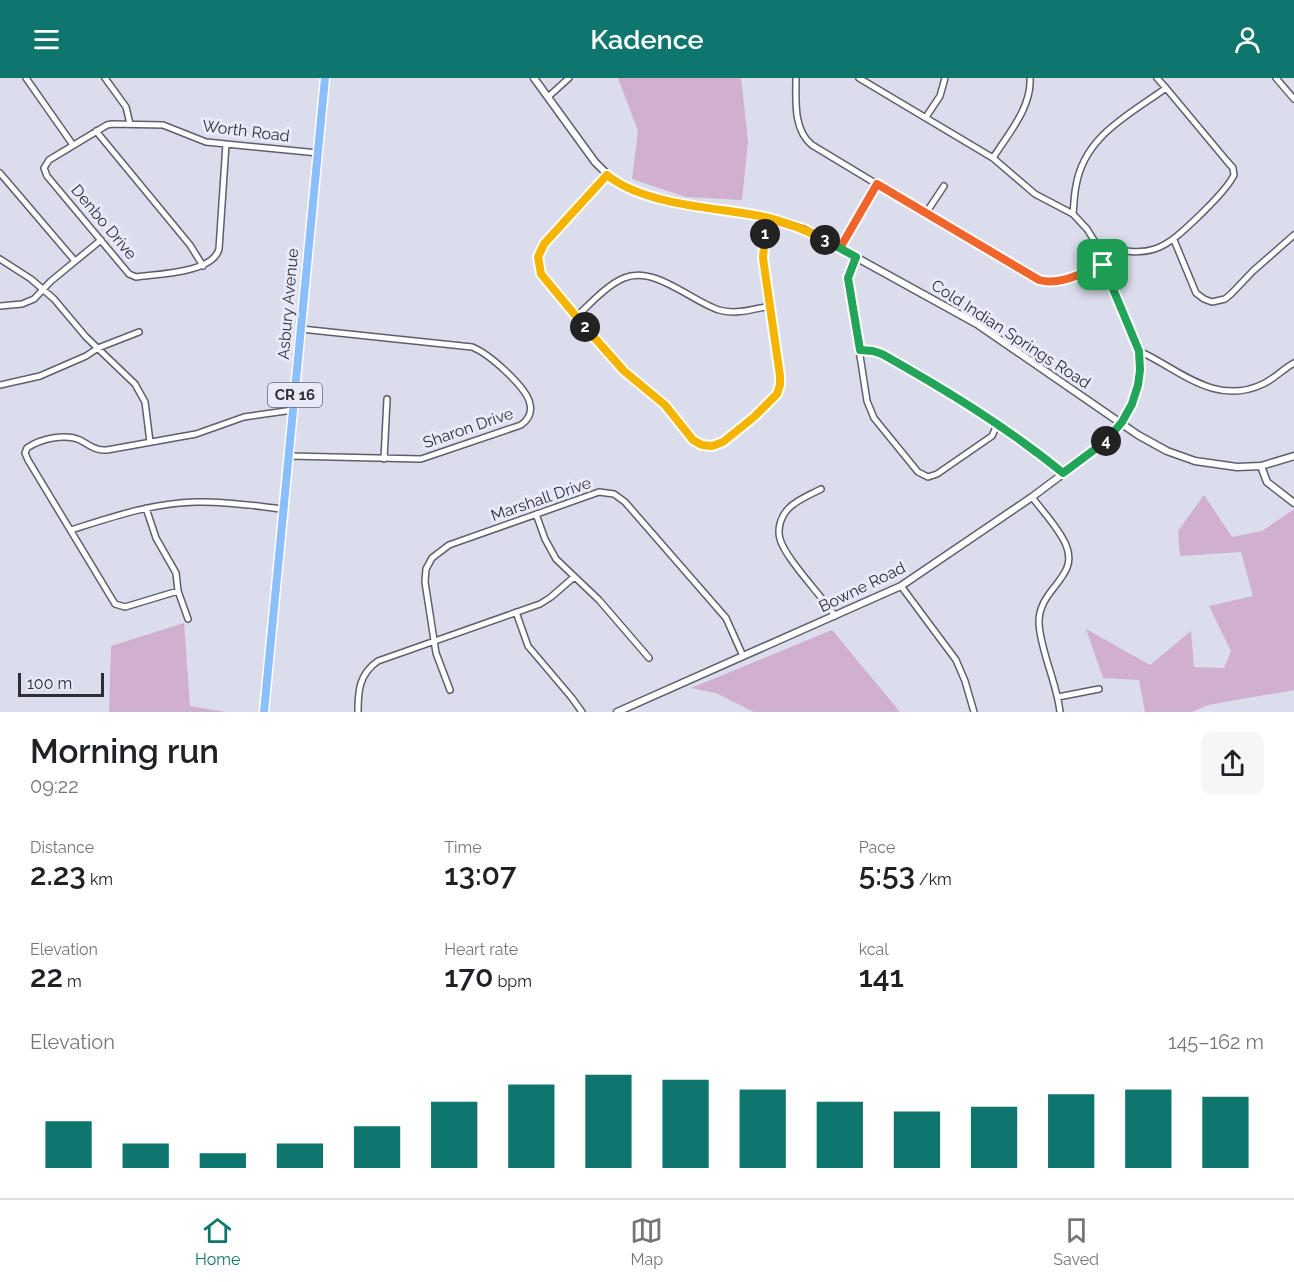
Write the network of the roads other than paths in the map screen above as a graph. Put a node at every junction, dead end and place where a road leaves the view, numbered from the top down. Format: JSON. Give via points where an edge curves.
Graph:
{"nodes":[{"id":1,"x":26,"y":78,"type":"edge"},
{"id":2,"x":105,"y":78,"type":"edge"},
{"id":3,"x":325,"y":78,"type":"edge"},
{"id":4,"x":534,"y":78,"type":"edge"},
{"id":5,"x":569,"y":78,"type":"edge"},
{"id":6,"x":796,"y":78,"type":"edge"},
{"id":7,"x":859,"y":78,"type":"edge"},
{"id":8,"x":945,"y":78,"type":"edge"},
{"id":9,"x":1030,"y":78,"type":"edge"},
{"id":10,"x":1157,"y":78,"type":"edge"},
{"id":11,"x":1276,"y":78,"type":"edge"},
{"id":12,"x":1166,"y":88,"type":"junction"},
{"id":13,"x":548,"y":97,"type":"junction"},
{"id":14,"x":1294,"y":99,"type":"edge"},
{"id":15,"x":926,"y":117,"type":"junction"},
{"id":16,"x":130,"y":124,"type":"junction"},
{"id":17,"x":96,"y":131,"type":"junction"},
{"id":18,"x":226,"y":144,"type":"junction"},
{"id":19,"x":73,"y":145,"type":"junction"},
{"id":20,"x":318,"y":153,"type":"junction"},
{"id":21,"x":993,"y":158,"type":"junction"},
{"id":22,"x":44,"y":168,"type":"joint"},
{"id":23,"x":0,"y":173,"type":"edge"},
{"id":24,"x":607,"y":175,"type":"junction"},
{"id":25,"x":877,"y":184,"type":"junction"},
{"id":26,"x":944,"y":186,"type":"dead end"},
{"id":27,"x":926,"y":213,"type":"junction"},
{"id":28,"x":1073,"y":214,"type":"junction"},
{"id":29,"x":767,"y":218,"type":"junction"},
{"id":30,"x":1294,"y":236,"type":"edge"},
{"id":31,"x":100,"y":240,"type":"junction"},
{"id":32,"x":1174,"y":240,"type":"junction"},
{"id":33,"x":1097,"y":245,"type":"junction"},
{"id":34,"x":840,"y":248,"type":"junction"},
{"id":35,"x":856,"y":257,"type":"junction"},
{"id":36,"x":0,"y":260,"type":"edge"},
{"id":37,"x":75,"y":261,"type":"junction"},
{"id":38,"x":1103,"y":265,"type":"junction"},
{"id":39,"x":202,"y":266,"type":"junction"},
{"id":40,"x":42,"y":290,"type":"junction"},
{"id":41,"x":0,"y":306,"type":"edge"},
{"id":42,"x":770,"y":306,"type":"junction"},
{"id":43,"x":577,"y":316,"type":"junction"},
{"id":44,"x":301,"y":329,"type":"junction"},
{"id":45,"x":139,"y":332,"type":"dead end"},
{"id":46,"x":98,"y":348,"type":"junction"},
{"id":47,"x":860,"y":350,"type":"junction"},
{"id":48,"x":1139,"y":351,"type":"junction"},
{"id":49,"x":1294,"y":363,"type":"edge"},
{"id":50,"x":0,"y":384,"type":"edge"},
{"id":51,"x":387,"y":399,"type":"dead end"},
{"id":52,"x":293,"y":410,"type":"junction"},
{"id":53,"x":1122,"y":422,"type":"junction"},
{"id":54,"x":997,"y":425,"type":"junction"},
{"id":55,"x":150,"y":442,"type":"junction"},
{"id":56,"x":289,"y":456,"type":"junction"},
{"id":57,"x":1294,"y":456,"type":"edge"},
{"id":58,"x":384,"y":459,"type":"junction"},
{"id":59,"x":1261,"y":466,"type":"junction"},
{"id":60,"x":1063,"y":473,"type":"junction"},
{"id":61,"x":821,"y":489,"type":"dead end"},
{"id":62,"x":1032,"y":496,"type":"junction"},
{"id":63,"x":1294,"y":503,"type":"edge"},
{"id":64,"x":146,"y":508,"type":"junction"},
{"id":65,"x":283,"y":509,"type":"junction"},
{"id":66,"x":536,"y":514,"type":"junction"},
{"id":67,"x":70,"y":530,"type":"junction"},
{"id":68,"x":574,"y":577,"type":"junction"},
{"id":69,"x":901,"y":586,"type":"junction"},
{"id":70,"x":178,"y":591,"type":"junction"},
{"id":71,"x":516,"y":612,"type":"junction"},
{"id":72,"x":835,"y":616,"type":"junction"},
{"id":73,"x":188,"y":619,"type":"dead end"},
{"id":74,"x":434,"y":641,"type":"junction"},
{"id":75,"x":743,"y":656,"type":"junction"},
{"id":76,"x":649,"y":658,"type":"dead end"},
{"id":77,"x":1099,"y":689,"type":"dead end"},
{"id":78,"x":450,"y":690,"type":"dead end"},
{"id":79,"x":1058,"y":697,"type":"junction"},
{"id":80,"x":264,"y":712,"type":"edge"},
{"id":81,"x":358,"y":712,"type":"edge"},
{"id":82,"x":582,"y":712,"type":"edge"},
{"id":83,"x":617,"y":712,"type":"edge"},
{"id":84,"x":974,"y":712,"type":"edge"},
{"id":85,"x":1060,"y":712,"type":"edge"}],
"edges":[{"from":1,"to":19,"type":"street"},
{"from":2,"to":16,"type":"street","via":[[126,107]]},
{"from":3,"to":20,"type":"main road","name":"Asbury Avenue","number":"CR 16"},
{"from":4,"to":13,"type":"street","name":"Cold Indian Springs Road"},
{"from":5,"to":13,"type":"street"},
{"from":6,"to":25,"type":"street","via":[[802,135]]},
{"from":7,"to":15,"type":"street"},
{"from":8,"to":15,"type":"street","via":[[940,96]]},
{"from":9,"to":21,"type":"street","via":[[1026,102]]},
{"from":10,"to":12,"type":"street"},
{"from":11,"to":14,"type":"street"},
{"from":12,"to":28,"type":"street","via":[[1108,128],[1095,142],[1076,184]]},
{"from":12,"to":32,"type":"street","via":[[1234,172],[1206,209]]},
{"from":13,"to":24,"type":"street","name":"Cold Indian Springs Road"},
{"from":15,"to":21,"type":"street"},
{"from":16,"to":17,"type":"street","name":"Worth Road","via":[[106,125]]},
{"from":16,"to":18,"type":"street","name":"Worth Road","via":[[163,125],[201,141]]},
{"from":17,"to":19,"type":"street","name":"Worth Road"},
{"from":17,"to":39,"type":"street","via":[[190,245]]},
{"from":18,"to":20,"type":"street","name":"Worth Road"},
{"from":18,"to":39,"type":"street","via":[[219,249],[215,258]]},
{"from":19,"to":22,"type":"street","name":"Worth Road","via":[[46,162]]},
{"from":20,"to":44,"type":"main road","name":"Asbury Avenue","number":"CR 16"},
{"from":21,"to":28,"type":"street","via":[[1035,194]]},
{"from":22,"to":31,"type":"street","name":"Denbo Drive"},
{"from":23,"to":37,"type":"street"},
{"from":24,"to":29,"type":"street","name":"Cold Indian Springs Road","via":[[643,195]]},
{"from":24,"to":43,"type":"street","via":[[544,244],[538,257],[541,274]]},
{"from":25,"to":27,"type":"street"},
{"from":25,"to":34,"type":"street"},
{"from":26,"to":27,"type":"street"},
{"from":27,"to":38,"type":"street","via":[[1039,280],[1061,281]]},
{"from":28,"to":33,"type":"street"},
{"from":29,"to":34,"type":"street","name":"Cold Indian Springs Road","via":[[804,229]]},
{"from":29,"to":42,"type":"street","via":[[763,258]]},
{"from":30,"to":32,"type":"street","via":[[1225,299],[1212,302],[1196,293]]},
{"from":31,"to":37,"type":"street"},
{"from":31,"to":39,"type":"street","name":"Denbo Drive","via":[[132,276]]},
{"from":32,"to":33,"type":"street","via":[[1134,253]]},
{"from":33,"to":38,"type":"street"},
{"from":34,"to":35,"type":"street","name":"Cold Indian Springs Road"},
{"from":35,"to":47,"type":"street","via":[[848,278]]},
{"from":35,"to":53,"type":"street","name":"Cold Indian Springs Road","via":[[977,324]]},
{"from":36,"to":40,"type":"street"},
{"from":37,"to":40,"type":"street"},
{"from":38,"to":48,"type":"street"},
{"from":40,"to":41,"type":"street","via":[[28,303]]},
{"from":40,"to":46,"type":"street"},
{"from":42,"to":43,"type":"street","via":[[738,312],[720,310],[654,277],[635,275],[618,281]]},
{"from":42,"to":43,"type":"street","via":[[779,390],[731,436],[712,446],[693,440],[665,405],[624,371]]},
{"from":44,"to":52,"type":"main road","name":"Asbury Avenue","number":"CR 16"},
{"from":44,"to":58,"type":"street","name":"Sharon Drive","via":[[472,347],[499,364],[529,400],[530,416],[521,425],[428,458]]},
{"from":45,"to":46,"type":"street"},
{"from":46,"to":50,"type":"street","via":[[40,376]]},
{"from":46,"to":55,"type":"street","via":[[142,394]]},
{"from":47,"to":54,"type":"street","via":[[882,354]]},
{"from":47,"to":54,"type":"street","via":[[872,413],[922,475],[937,474],[992,436]]},
{"from":48,"to":49,"type":"street","via":[[1203,387],[1233,392],[1257,386]]},
{"from":48,"to":53,"type":"street","via":[[1138,385]]},
{"from":51,"to":58,"type":"street"},
{"from":52,"to":55,"type":"street","via":[[244,417],[196,434]]},
{"from":52,"to":56,"type":"main road","name":"Asbury Avenue","number":"CR 16"},
{"from":53,"to":59,"type":"street","name":"Cold Indian Springs Road","via":[[1152,444],[1183,457],[1222,465]]},
{"from":53,"to":60,"type":"street","name":"Bowne Road","via":[[1111,438]]},
{"from":54,"to":60,"type":"street"},
{"from":55,"to":67,"type":"street","via":[[102,450],[66,437],[27,448],[28,460]]},
{"from":56,"to":58,"type":"street","name":"Sharon Drive"},
{"from":56,"to":65,"type":"main road","name":"Asbury Avenue","number":"CR 16"},
{"from":57,"to":59,"type":"street"},
{"from":59,"to":63,"type":"street","via":[[1266,482]]},
{"from":60,"to":62,"type":"street","name":"Bowne Road"},
{"from":61,"to":72,"type":"street","via":[[787,510],[779,535],[785,549]]},
{"from":62,"to":69,"type":"street","name":"Bowne Road"},
{"from":62,"to":79,"type":"street","via":[[1064,540],[1069,554],[1066,572],[1046,596],[1039,615]]},
{"from":64,"to":65,"type":"street","via":[[197,501]]},
{"from":64,"to":67,"type":"street"},
{"from":64,"to":70,"type":"street","via":[[156,538],[176,573]]},
{"from":65,"to":80,"type":"main road","name":"Asbury Avenue","number":"CR 16"},
{"from":66,"to":68,"type":"street","via":[[551,552]]},
{"from":66,"to":74,"type":"street","name":"Marshall Drive","via":[[449,544],[432,558],[424,582]]},
{"from":66,"to":75,"type":"street","name":"Marshall Drive","via":[[599,492],[620,497],[726,618]]},
{"from":67,"to":70,"type":"street","via":[[118,606]]},
{"from":68,"to":71,"type":"street","via":[[547,600]]},
{"from":68,"to":76,"type":"street"},
{"from":69,"to":72,"type":"street","name":"Bowne Road"},
{"from":69,"to":84,"type":"street","via":[[956,660]]},
{"from":70,"to":73,"type":"street"},
{"from":71,"to":74,"type":"street"},
{"from":71,"to":82,"type":"street","via":[[528,646]]},
{"from":72,"to":75,"type":"street","name":"Bowne Road"},
{"from":74,"to":78,"type":"street","name":"Marshall Drive"},
{"from":74,"to":81,"type":"street","via":[[368,669],[358,688]]},
{"from":75,"to":83,"type":"street","name":"Bowne Road"},
{"from":77,"to":79,"type":"street"},
{"from":79,"to":85,"type":"street"}]}
